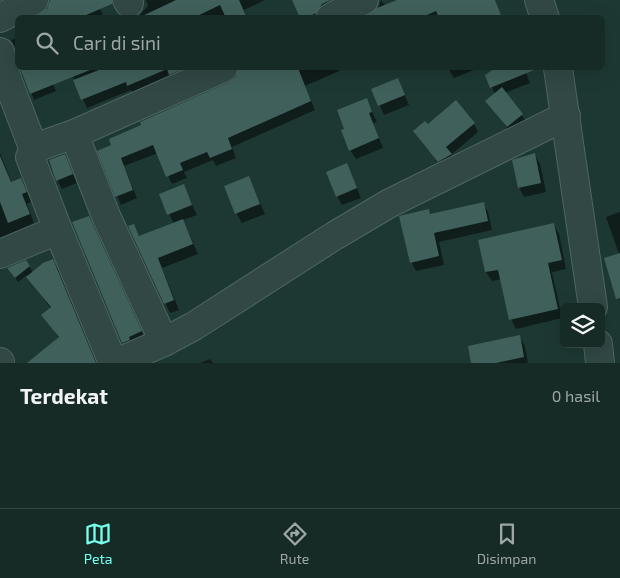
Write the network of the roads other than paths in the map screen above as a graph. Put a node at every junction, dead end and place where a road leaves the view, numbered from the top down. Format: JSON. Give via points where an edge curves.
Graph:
{"nodes":[{"id":1,"x":34,"y":0,"type":"edge"},
{"id":2,"x":364,"y":0,"type":"edge"},
{"id":3,"x":540,"y":0,"type":"edge"},
{"id":4,"x":336,"y":15,"type":"edge"},
{"id":5,"x":543,"y":15,"type":"edge"},
{"id":6,"x":0,"y":18,"type":"edge"},
{"id":7,"x":0,"y":52,"type":"edge"},
{"id":8,"x":218,"y":70,"type":"edge"},
{"id":9,"x":558,"y":70,"type":"edge"},
{"id":10,"x":566,"y":116,"type":"junction"},
{"id":11,"x":74,"y":134,"type":"junction"},
{"id":12,"x":34,"y":150,"type":"junction"},
{"id":13,"x":58,"y":230,"type":"junction"},
{"id":14,"x":0,"y":254,"type":"edge"},
{"id":15,"x":592,"y":303,"type":"edge"},
{"id":16,"x":164,"y":342,"type":"junction"},
{"id":17,"x":598,"y":348,"type":"edge"},
{"id":18,"x":115,"y":363,"type":"edge"},
{"id":19,"x":600,"y":363,"type":"edge"}],
"edges":[{"from":1,"to":6,"type":"street"},
{"from":2,"to":4,"type":"street"},
{"from":3,"to":5,"type":"street"},
{"from":7,"to":12,"type":"street"},
{"from":8,"to":11,"type":"street"},
{"from":9,"to":10,"type":"street"},
{"from":10,"to":15,"type":"street"},
{"from":10,"to":16,"type":"street","via":[[390,203],[216,313]]},
{"from":11,"to":12,"type":"street"},
{"from":11,"to":16,"type":"street","via":[[106,216]]},
{"from":12,"to":13,"type":"street","via":[[30,157]]},
{"from":13,"to":14,"type":"street"},
{"from":13,"to":18,"type":"street"},
{"from":16,"to":18,"type":"street"},
{"from":17,"to":19,"type":"street"}]}
